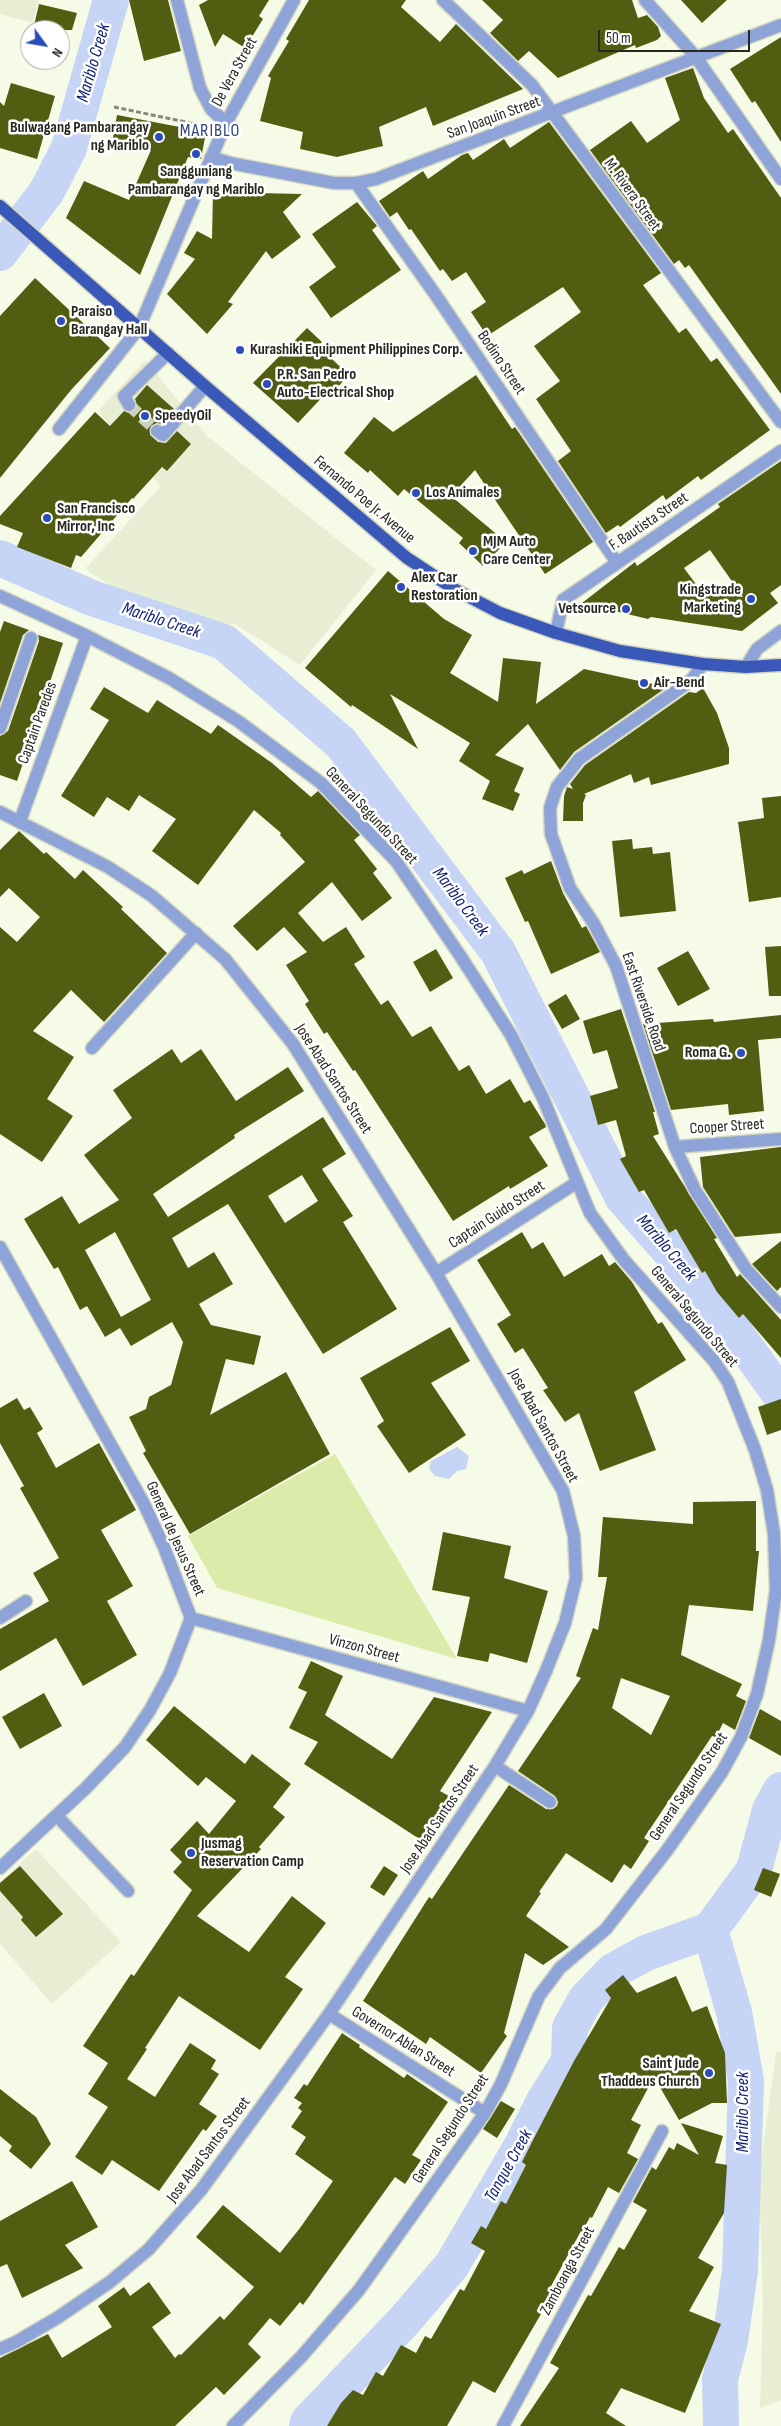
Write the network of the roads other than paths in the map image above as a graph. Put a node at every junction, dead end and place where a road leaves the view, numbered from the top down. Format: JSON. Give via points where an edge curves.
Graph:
{"nodes":[{"id":1,"x":177,"y":0,"type":"edge"},
{"id":2,"x":294,"y":0,"type":"edge"},
{"id":3,"x":443,"y":0,"type":"edge"},
{"id":4,"x":645,"y":0,"type":"edge"},
{"id":5,"x":781,"y":25,"type":"edge"},
{"id":6,"x":695,"y":56,"type":"junction"},
{"id":7,"x":552,"y":114,"type":"junction"},
{"id":8,"x":224,"y":126,"type":"junction"},
{"id":9,"x":211,"y":157,"type":"junction"},
{"id":10,"x":781,"y":179,"type":"edge"},
{"id":11,"x":356,"y":183,"type":"junction"},
{"id":12,"x":4,"y":209,"type":"edge"},
{"id":13,"x":139,"y":328,"type":"junction"},
{"id":14,"x":168,"y":353,"type":"junction"},
{"id":15,"x":205,"y":386,"type":"junction"},
{"id":16,"x":129,"y":405,"type":"dead end"},
{"id":17,"x":781,"y":422,"type":"edge"},
{"id":18,"x":59,"y":429,"type":"dead end"},
{"id":19,"x":157,"y":431,"type":"dead end"},
{"id":20,"x":781,"y":451,"type":"edge"},
{"id":21,"x":617,"y":563,"type":"junction"},
{"id":22,"x":0,"y":596,"type":"edge"},
{"id":23,"x":781,"y":631,"type":"edge"},
{"id":24,"x":556,"y":633,"type":"junction"},
{"id":25,"x":87,"y":636,"type":"junction"},
{"id":26,"x":31,"y":638,"type":"dead end"},
{"id":27,"x":703,"y":664,"type":"junction"},
{"id":28,"x":781,"y":665,"type":"edge"},
{"id":29,"x":746,"y":667,"type":"junction"},
{"id":30,"x":0,"y":728,"type":"edge"},
{"id":31,"x":0,"y":812,"type":"edge"},
{"id":32,"x":20,"y":821,"type":"junction"},
{"id":33,"x":196,"y":933,"type":"junction"},
{"id":34,"x":92,"y":1048,"type":"dead end"},
{"id":35,"x":781,"y":1139,"type":"edge"},
{"id":36,"x":675,"y":1147,"type":"junction"},
{"id":37,"x":576,"y":1183,"type":"junction"},
{"id":38,"x":0,"y":1247,"type":"edge"},
{"id":39,"x":436,"y":1273,"type":"junction"},
{"id":40,"x":781,"y":1307,"type":"edge"},
{"id":41,"x":26,"y":1601,"type":"dead end"},
{"id":42,"x":0,"y":1618,"type":"edge"},
{"id":43,"x":191,"y":1618,"type":"junction"},
{"id":44,"x":528,"y":1711,"type":"junction"},
{"id":45,"x":495,"y":1766,"type":"junction"},
{"id":46,"x":550,"y":1802,"type":"dead end"},
{"id":47,"x":57,"y":1816,"type":"junction"},
{"id":48,"x":0,"y":1868,"type":"edge"},
{"id":49,"x":128,"y":1891,"type":"dead end"},
{"id":50,"x":329,"y":2014,"type":"junction"},
{"id":51,"x":485,"y":2112,"type":"junction"},
{"id":52,"x":662,"y":2131,"type":"dead end"},
{"id":53,"x":0,"y":2349,"type":"edge"},
{"id":54,"x":234,"y":2426,"type":"edge"},
{"id":55,"x":503,"y":2426,"type":"edge"}],
"edges":[{"from":1,"to":8,"type":"street","via":[[200,88]]},
{"from":2,"to":8,"type":"street","name":"De Vera Street"},
{"from":3,"to":7,"type":"street","name":"M. Rivera Street","via":[[532,86]]},
{"from":4,"to":6,"type":"street"},
{"from":5,"to":6,"type":"street","name":"San Joaquin Street"},
{"from":6,"to":7,"type":"street","name":"San Joaquin Street"},
{"from":6,"to":10,"type":"street"},
{"from":7,"to":11,"type":"street","name":"San Joaquin Street","via":[[376,179]]},
{"from":7,"to":17,"type":"street","name":"M. Rivera Street"},
{"from":8,"to":9,"type":"street","name":"De Vera Street"},
{"from":9,"to":11,"type":"street","name":"San Joaquin Street","via":[[230,164],[303,178]]},
{"from":9,"to":13,"type":"street","name":"De Vera Street"},
{"from":11,"to":21,"type":"street","name":"Bodino Street"},
{"from":12,"to":13,"type":"main road","name":"Fernando Poe Jr. Avenue"},
{"from":13,"to":14,"type":"main road","name":"Fernando Poe Jr. Avenue"},
{"from":13,"to":18,"type":"street","name":"De Vera Street"},
{"from":14,"to":15,"type":"main road","name":"Fernando Poe Jr. Avenue"},
{"from":14,"to":16,"type":"street","via":[[124,396]]},
{"from":15,"to":19,"type":"street","via":[[163,435]]},
{"from":15,"to":24,"type":"main road","name":"Fernando Poe Jr. Avenue","via":[[408,558],[454,589],[500,613]]},
{"from":20,"to":21,"type":"street","name":"F. Bautista Street"},
{"from":21,"to":24,"type":"street","name":"F. Bautista Street","via":[[563,600]]},
{"from":22,"to":25,"type":"street","name":"General Segundo Street"},
{"from":23,"to":29,"type":"street","via":[[757,649]]},
{"from":24,"to":27,"type":"main road","name":"Fernando Poe Jr. Avenue","via":[[620,651]]},
{"from":25,"to":32,"type":"street","name":"Captain Paredes"},
{"from":25,"to":37,"type":"street","name":"General Segundo Street","via":[[169,678],[238,721],[321,783],[396,861],[512,1035],[543,1098]]},
{"from":26,"to":30,"type":"street"},
{"from":27,"to":29,"type":"main road","name":"Fernando Poe Jr. Avenue"},
{"from":27,"to":36,"type":"street","name":"East Riverside Road","via":[[686,684],[579,759],[557,787],[550,808],[551,834],[558,858],[570,888],[616,966]]},
{"from":28,"to":29,"type":"main road","name":"Fernando Poe Jr. Avenue"},
{"from":31,"to":32,"type":"street","name":"Jose Abad Santos Street"},
{"from":32,"to":33,"type":"street","name":"Jose Abad Santos Street","via":[[108,867],[152,896]]},
{"from":33,"to":34,"type":"street"},
{"from":33,"to":39,"type":"street","name":"Jose Abad Santos Street","via":[[225,959],[292,1044]]},
{"from":35,"to":36,"type":"street","name":"Cooper Street"},
{"from":36,"to":40,"type":"street","name":"East Riverside Road","via":[[695,1190],[746,1269]]},
{"from":37,"to":39,"type":"street","name":"Captain Guido Street"},
{"from":37,"to":51,"type":"street","name":"General Segundo Street","via":[[590,1213],[624,1260],[714,1361],[728,1382],[746,1425],[766,1490],[774,1534],[776,1590],[770,1640],[757,1694],[738,1744],[699,1806],[606,1929],[560,1968],[539,1996],[505,2076]]},
{"from":38,"to":43,"type":"street","name":"General de Jesus Street","via":[[144,1504]]},
{"from":39,"to":44,"type":"street","name":"Jose Abad Santos Street","via":[[563,1490],[574,1536],[576,1578],[565,1623]]},
{"from":41,"to":42,"type":"street"},
{"from":43,"to":44,"type":"street","name":"Vinzon Street"},
{"from":43,"to":47,"type":"street","name":"General de Jesus Street","via":[[170,1673],[150,1710],[124,1747]]},
{"from":44,"to":45,"type":"street","name":"Jose Abad Santos Street"},
{"from":45,"to":46,"type":"street"},
{"from":45,"to":50,"type":"street","name":"Jose Abad Santos Street"},
{"from":47,"to":48,"type":"street","name":"General de Jesus Street"},
{"from":47,"to":49,"type":"street"},
{"from":50,"to":51,"type":"street","name":"Governor Ablan Street"},
{"from":50,"to":53,"type":"street","name":"Jose Abad Santos Street","via":[[201,2190],[149,2249],[102,2287]]},
{"from":51,"to":54,"type":"street","name":"General Segundo Street","via":[[359,2290],[301,2357]]},
{"from":52,"to":55,"type":"street","name":"Zamboanga Street"}]}
